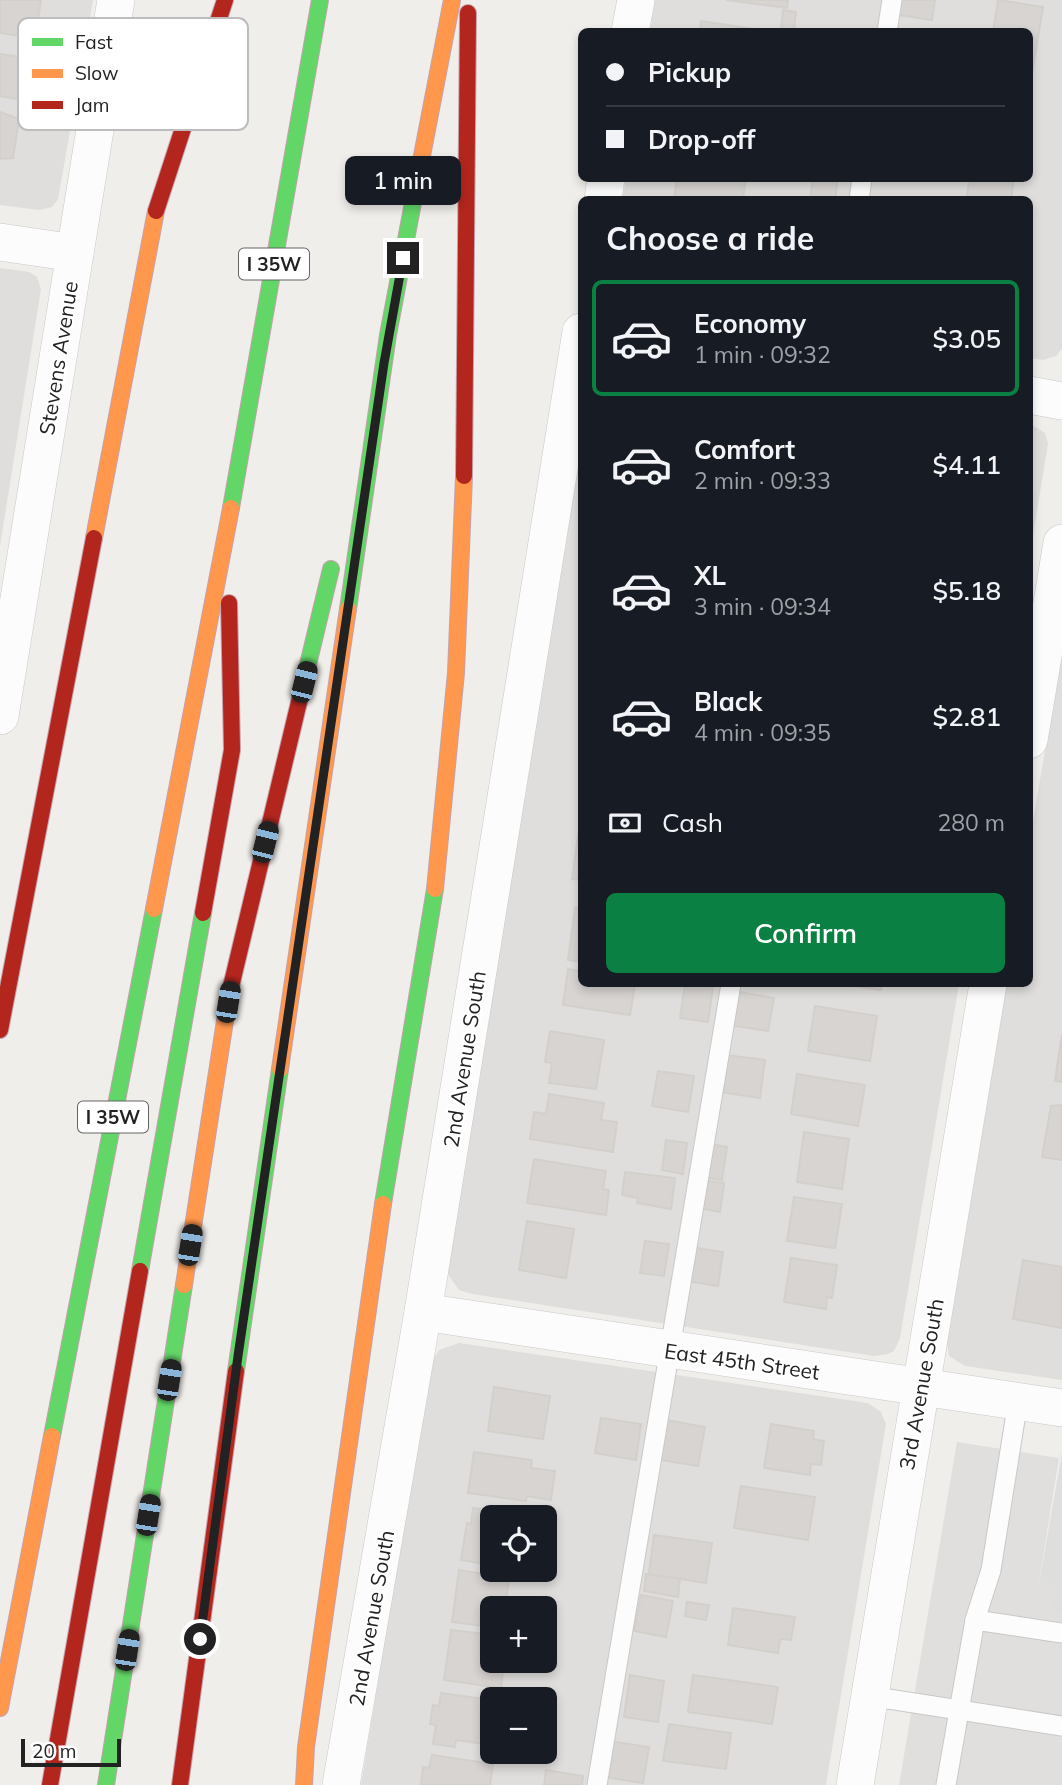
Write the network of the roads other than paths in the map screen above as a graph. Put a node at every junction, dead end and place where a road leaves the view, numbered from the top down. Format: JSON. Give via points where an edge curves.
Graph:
{"nodes":[{"id":1,"x":116,"y":0,"type":"edge"},
{"id":2,"x":225,"y":0,"type":"edge"},
{"id":3,"x":320,"y":0,"type":"edge"},
{"id":4,"x":452,"y":0,"type":"edge"},
{"id":5,"x":468,"y":0,"type":"edge"},
{"id":6,"x":636,"y":0,"type":"edge"},
{"id":7,"x":892,"y":0,"type":"edge"},
{"id":8,"x":113,"y":18,"type":"edge"},
{"id":9,"x":219,"y":18,"type":"edge"},
{"id":10,"x":632,"y":28,"type":"edge"},
{"id":11,"x":888,"y":28,"type":"edge"},
{"id":12,"x":95,"y":130,"type":"edge"},
{"id":13,"x":182,"y":130,"type":"edge"},
{"id":14,"x":0,"y":242,"type":"edge"},
{"id":15,"x":75,"y":253,"type":"junction"},
{"id":16,"x":388,"y":335,"type":"junction"},
{"id":17,"x":578,"y":351,"type":"edge"},
{"id":18,"x":1033,"y":396,"type":"edge"},
{"id":19,"x":1062,"y":401,"type":"edge"},
{"id":20,"x":346,"y":509,"type":"dead end"},
{"id":21,"x":228,"y":527,"type":"junction"},
{"id":22,"x":1062,"y":543,"type":"edge"},
{"id":23,"x":336,"y":549,"type":"dead end"},
{"id":24,"x":0,"y":716,"type":"edge"},
{"id":25,"x":1033,"y":716,"type":"edge"},
{"id":26,"x":730,"y":987,"type":"edge"},
{"id":27,"x":987,"y":987,"type":"edge"},
{"id":28,"x":0,"y":1030,"type":"edge"},
{"id":29,"x":423,"y":1312,"type":"junction"},
{"id":30,"x":671,"y":1350,"type":"junction"},
{"id":31,"x":920,"y":1387,"type":"junction"},
{"id":32,"x":1018,"y":1402,"type":"junction"},
{"id":33,"x":1062,"y":1408,"type":"edge"},
{"id":34,"x":975,"y":1620,"type":"junction"},
{"id":35,"x":1062,"y":1633,"type":"edge"},
{"id":36,"x":869,"y":1696,"type":"junction"},
{"id":37,"x":0,"y":1707,"type":"edge"},
{"id":38,"x":959,"y":1710,"type":"junction"},
{"id":39,"x":1062,"y":1726,"type":"edge"},
{"id":40,"x":50,"y":1785,"type":"edge"},
{"id":41,"x":106,"y":1785,"type":"edge"},
{"id":42,"x":180,"y":1785,"type":"edge"},
{"id":43,"x":304,"y":1785,"type":"edge"},
{"id":44,"x":341,"y":1785,"type":"edge"},
{"id":45,"x":597,"y":1785,"type":"edge"},
{"id":46,"x":855,"y":1785,"type":"edge"},
{"id":47,"x":946,"y":1785,"type":"edge"}],
"edges":[{"from":1,"to":8,"type":"street","name":"Stevens Avenue"},
{"from":2,"to":9,"type":"highway"},
{"from":3,"to":21,"type":"highway","number":"I 35W"},
{"from":4,"to":16,"type":"highway"},
{"from":5,"to":43,"type":"highway","via":[[467,452],[449,765],[435,888],[360,1345]]},
{"from":6,"to":10,"type":"street"},
{"from":7,"to":11,"type":"lane"},
{"from":12,"to":15,"type":"street","name":"Stevens Avenue"},
{"from":13,"to":28,"type":"highway","via":[[159,198]]},
{"from":14,"to":15,"type":"street"},
{"from":15,"to":24,"type":"street","name":"Stevens Avenue"},
{"from":16,"to":20,"type":"highway"},
{"from":16,"to":42,"type":"highway","via":[[240,1342]]},
{"from":17,"to":29,"type":"street","name":"2nd Avenue South"},
{"from":18,"to":19,"type":"street"},
{"from":21,"to":37,"type":"highway","number":"I 35W"},
{"from":21,"to":40,"type":"highway","via":[[232,750]]},
{"from":22,"to":25,"type":"street"},
{"from":23,"to":41,"type":"highway","via":[[232,975]]},
{"from":26,"to":30,"type":"lane"},
{"from":27,"to":31,"type":"street","name":"3rd Avenue South"},
{"from":29,"to":30,"type":"street","name":"East 45th Street"},
{"from":29,"to":44,"type":"street","name":"2nd Avenue South"},
{"from":30,"to":31,"type":"street","name":"East 45th Street"},
{"from":30,"to":45,"type":"lane"},
{"from":31,"to":32,"type":"street","name":"East 45th Street"},
{"from":31,"to":36,"type":"street","name":"3rd Avenue South"},
{"from":32,"to":33,"type":"street","name":"East 45th Street"},
{"from":32,"to":34,"type":"lane","via":[[991,1570]]},
{"from":34,"to":35,"type":"lane"},
{"from":34,"to":38,"type":"lane"},
{"from":36,"to":38,"type":"lane"},
{"from":36,"to":46,"type":"street","name":"3rd Avenue South"},
{"from":38,"to":39,"type":"lane"},
{"from":38,"to":47,"type":"lane"}]}
